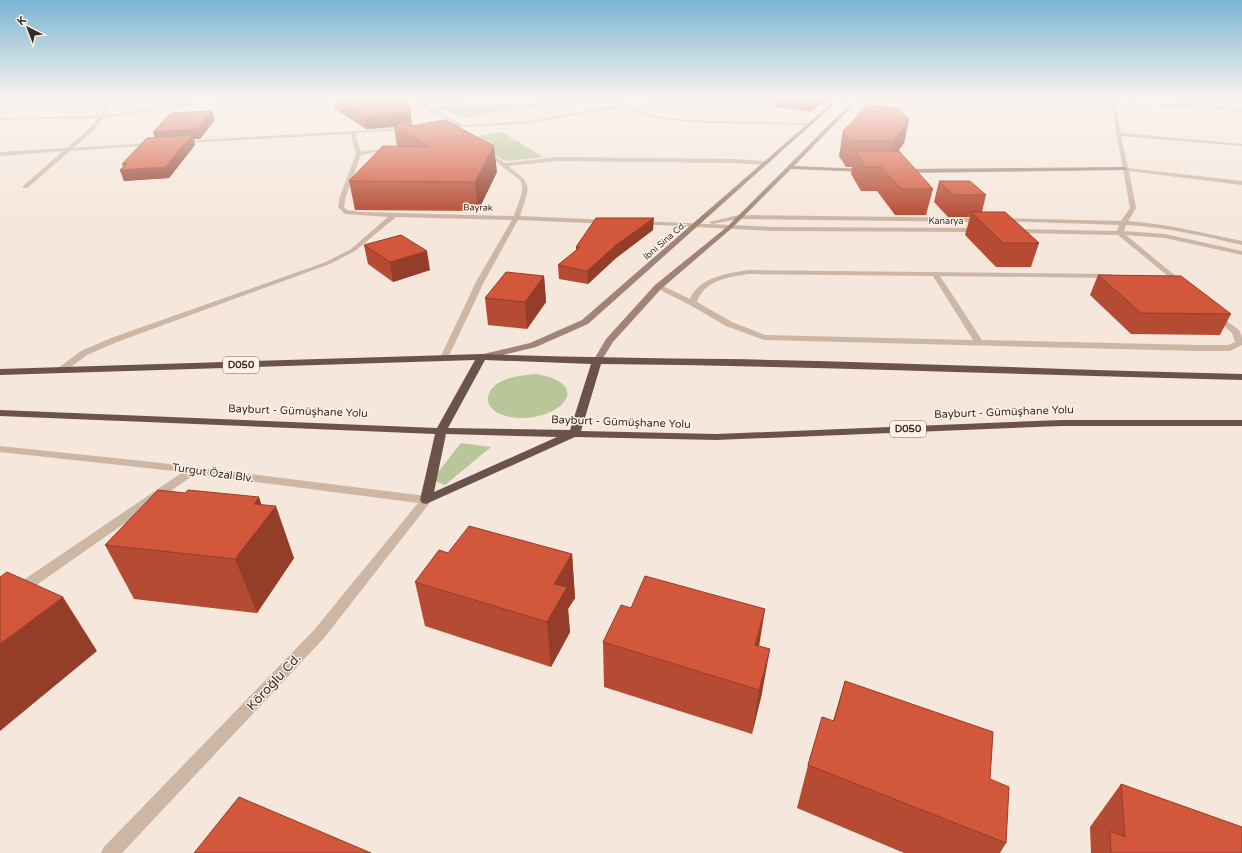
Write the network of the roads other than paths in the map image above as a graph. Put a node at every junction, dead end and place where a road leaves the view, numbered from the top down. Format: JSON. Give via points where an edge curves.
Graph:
{"nodes":[{"id":1,"x":81,"y":139,"type":"edge"},
{"id":2,"x":240,"y":139,"type":"edge"},
{"id":3,"x":354,"y":139,"type":"edge"},
{"id":4,"x":791,"y":139,"type":"edge"},
{"id":5,"x":817,"y":139,"type":"edge"},
{"id":6,"x":1119,"y":139,"type":"edge"},
{"id":7,"x":1172,"y":139,"type":"edge"},
{"id":8,"x":178,"y":142,"type":"edge"},
{"id":9,"x":155,"y":144,"type":"edge"},
{"id":10,"x":1242,"y":145,"type":"edge"},
{"id":11,"x":396,"y":147,"type":"edge"},
{"id":12,"x":480,"y":147,"type":"edge"},
{"id":13,"x":68,"y":150,"type":"junction"},
{"id":14,"x":0,"y":154,"type":"edge"},
{"id":15,"x":359,"y":154,"type":"junction"},
{"id":16,"x":766,"y":163,"type":"junction"},
{"id":17,"x":503,"y":165,"type":"junction"},
{"id":18,"x":789,"y":167,"type":"junction"},
{"id":19,"x":1125,"y":169,"type":"junction"},
{"id":20,"x":868,"y":171,"type":"edge"},
{"id":21,"x":899,"y":171,"type":"edge"},
{"id":22,"x":1242,"y":183,"type":"edge"},
{"id":23,"x":25,"y":187,"type":"dead end"},
{"id":24,"x":395,"y":214,"type":"junction"},
{"id":25,"x":739,"y":217,"type":"junction"},
{"id":26,"x":516,"y":218,"type":"junction"},
{"id":27,"x":616,"y":222,"type":"edge"},
{"id":28,"x":632,"y":223,"type":"edge"},
{"id":29,"x":1123,"y":223,"type":"junction"},
{"id":30,"x":696,"y":225,"type":"junction"},
{"id":31,"x":730,"y":227,"type":"junction"},
{"id":32,"x":987,"y":230,"type":"edge"},
{"id":33,"x":1010,"y":231,"type":"edge"},
{"id":34,"x":1120,"y":233,"type":"junction"},
{"id":35,"x":1242,"y":243,"type":"edge"},
{"id":36,"x":1242,"y":253,"type":"edge"},
{"id":37,"x":935,"y":274,"type":"junction"},
{"id":38,"x":1116,"y":276,"type":"edge"},
{"id":39,"x":1155,"y":276,"type":"edge"},
{"id":40,"x":1171,"y":277,"type":"junction"},
{"id":41,"x":658,"y":287,"type":"junction"},
{"id":42,"x":1189,"y":292,"type":"edge"},
{"id":43,"x":693,"y":302,"type":"junction"},
{"id":44,"x":1212,"y":312,"type":"edge"},
{"id":45,"x":979,"y":342,"type":"junction"},
{"id":46,"x":482,"y":357,"type":"junction"},
{"id":47,"x":444,"y":358,"type":"junction"},
{"id":48,"x":597,"y":361,"type":"junction"},
{"id":49,"x":61,"y":370,"type":"junction"},
{"id":50,"x":0,"y":372,"type":"edge"},
{"id":51,"x":1242,"y":377,"type":"edge"},
{"id":52,"x":0,"y":413,"type":"edge"},
{"id":53,"x":1242,"y":423,"type":"edge"},
{"id":54,"x":441,"y":431,"type":"junction"},
{"id":55,"x":575,"y":434,"type":"junction"},
{"id":56,"x":0,"y":448,"type":"edge"},
{"id":57,"x":192,"y":470,"type":"junction"},
{"id":58,"x":426,"y":500,"type":"junction"},
{"id":59,"x":0,"y":603,"type":"edge"},
{"id":60,"x":110,"y":853,"type":"edge"}],
"edges":[{"from":1,"to":13,"type":"street"},
{"from":2,"to":8,"type":"street"},
{"from":3,"to":15,"type":"street"},
{"from":4,"to":16,"type":"main road","name":"İbni Sina Cd."},
{"from":5,"to":18,"type":"main road"},
{"from":6,"to":19,"type":"street"},
{"from":7,"to":10,"type":"street"},
{"from":9,"to":13,"type":"street"},
{"from":11,"to":15,"type":"street"},
{"from":12,"to":17,"type":"street"},
{"from":13,"to":14,"type":"street"},
{"from":13,"to":23,"type":"street"},
{"from":15,"to":24,"type":"street","name":"Bayrak","via":[[341,207],[345,212]]},
{"from":16,"to":17,"type":"street","via":[[558,158]]},
{"from":16,"to":30,"type":"main road","name":"İbni Sina Cd."},
{"from":17,"to":26,"type":"street","via":[[525,184],[525,192]]},
{"from":18,"to":20,"type":"main road"},
{"from":18,"to":25,"type":"main road"},
{"from":19,"to":21,"type":"main road"},
{"from":19,"to":22,"type":"street"},
{"from":19,"to":29,"type":"street","via":[[1133,208]]},
{"from":24,"to":26,"type":"street","name":"Bayrak"},
{"from":24,"to":49,"type":"street","via":[[353,250],[328,263],[114,340],[84,353]]},
{"from":25,"to":29,"type":"street"},
{"from":25,"to":30,"type":"street"},
{"from":25,"to":31,"type":"main road"},
{"from":26,"to":27,"type":"street","name":"Bayrak"},
{"from":26,"to":47,"type":"street","via":[[480,282]]},
{"from":28,"to":30,"type":"street"},
{"from":29,"to":34,"type":"street"},
{"from":29,"to":35,"type":"street","via":[[1170,228]]},
{"from":30,"to":31,"type":"street","name":"Kanarya"},
{"from":30,"to":46,"type":"main road","name":"İbni Sina Cd.","via":[[586,322],[533,345]]},
{"from":31,"to":32,"type":"street","name":"Kanarya"},
{"from":31,"to":41,"type":"main road"},
{"from":33,"to":34,"type":"street"},
{"from":34,"to":36,"type":"street","via":[[1166,236]]},
{"from":34,"to":40,"type":"street"},
{"from":37,"to":38,"type":"street"},
{"from":37,"to":43,"type":"street","via":[[749,272],[730,275],[710,283],[698,290]]},
{"from":37,"to":45,"type":"street"},
{"from":39,"to":40,"type":"street"},
{"from":40,"to":42,"type":"street"},
{"from":41,"to":43,"type":"street"},
{"from":41,"to":48,"type":"main road","via":[[609,341]]},
{"from":43,"to":45,"type":"street","via":[[729,324],[764,337]]},
{"from":44,"to":45,"type":"street","via":[[1236,332],[1240,342],[1230,348],[1198,348]]},
{"from":46,"to":47,"type":"highway","number":"D050"},
{"from":46,"to":48,"type":"highway","number":"D050"},
{"from":46,"to":54,"type":"highway"},
{"from":47,"to":49,"type":"highway","number":"D050"},
{"from":48,"to":51,"type":"highway","number":"D050","via":[[727,362]]},
{"from":48,"to":55,"type":"highway"},
{"from":49,"to":50,"type":"highway","number":"D050"},
{"from":52,"to":54,"type":"highway","name":"Bayburt - Gümüşhane Yolu","number":"D050"},
{"from":53,"to":55,"type":"highway","name":"Bayburt - Gümüşhane Yolu","number":"D050","via":[[1062,422],[716,437]]},
{"from":54,"to":55,"type":"highway","name":"Bayburt - Gümüşhane Yolu","number":"D050"},
{"from":54,"to":58,"type":"highway"},
{"from":55,"to":58,"type":"highway"},
{"from":56,"to":57,"type":"street","name":"Turgut Özal Blv."},
{"from":57,"to":58,"type":"street","name":"Turgut Özal Blv."},
{"from":57,"to":59,"type":"street"},
{"from":58,"to":60,"type":"street","name":"Köroğlu Cd.","via":[[319,634]]}]}
